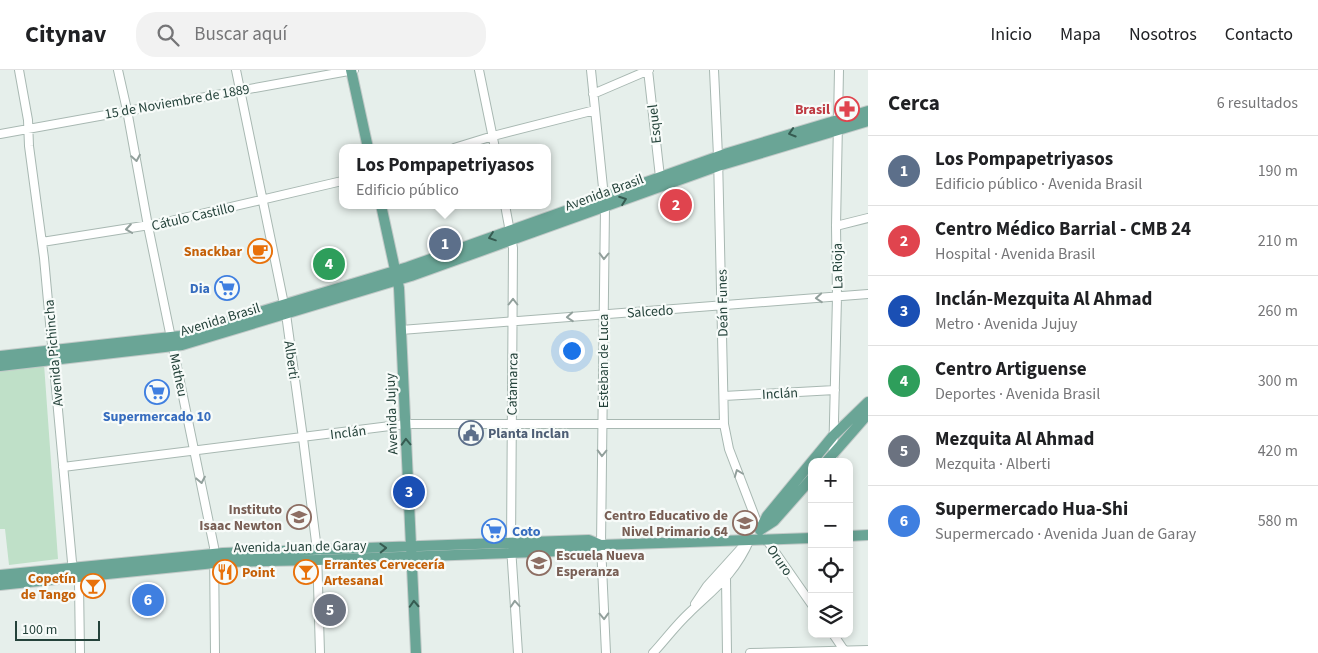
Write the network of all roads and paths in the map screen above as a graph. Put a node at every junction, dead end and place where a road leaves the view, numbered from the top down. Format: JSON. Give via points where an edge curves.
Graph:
{"nodes":[{"id":1,"x":19,"y":70,"type":"edge"},
{"id":2,"x":118,"y":70,"type":"edge"},
{"id":3,"x":236,"y":70,"type":"edge"},
{"id":4,"x":352,"y":70,"type":"edge"},
{"id":5,"x":480,"y":70,"type":"edge"},
{"id":6,"x":591,"y":70,"type":"edge"},
{"id":7,"x":648,"y":70,"type":"edge"},
{"id":8,"x":714,"y":70,"type":"edge"},
{"id":9,"x":839,"y":70,"type":"edge"},
{"id":10,"x":240,"y":90,"type":"junction"},
{"id":11,"x":593,"y":94,"type":"junction"},
{"id":12,"x":128,"y":110,"type":"junction"},
{"id":13,"x":595,"y":110,"type":"junction"},
{"id":14,"x":868,"y":111,"type":"edge"},
{"id":15,"x":868,"y":121,"type":"edge"},
{"id":16,"x":838,"y":124,"type":"junction"},
{"id":17,"x":28,"y":128,"type":"junction"},
{"id":18,"x":0,"y":134,"type":"edge"},
{"id":19,"x":493,"y":136,"type":"junction"},
{"id":20,"x":367,"y":144,"type":"edge"},
{"id":21,"x":467,"y":144,"type":"edge"},
{"id":22,"x":494,"y":144,"type":"edge"},
{"id":23,"x":718,"y":161,"type":"junction"},
{"id":24,"x":660,"y":177,"type":"junction"},
{"id":25,"x":339,"y":182,"type":"edge"},
{"id":26,"x":262,"y":200,"type":"junction"},
{"id":27,"x":605,"y":202,"type":"junction"},
{"id":28,"x":382,"y":209,"type":"edge"},
{"id":29,"x":507,"y":209,"type":"edge"},
{"id":30,"x":868,"y":218,"type":"edge"},
{"id":31,"x":148,"y":226,"type":"junction"},
{"id":32,"x":836,"y":226,"type":"junction"},
{"id":33,"x":511,"y":236,"type":"junction"},
{"id":34,"x":42,"y":242,"type":"junction"},
{"id":35,"x":397,"y":276,"type":"junction"},
{"id":36,"x":868,"y":294,"type":"edge"},
{"id":37,"x":837,"y":297,"type":"junction"},
{"id":38,"x":722,"y":305,"type":"junction"},
{"id":39,"x":285,"y":309,"type":"junction"},
{"id":40,"x":604,"y":314,"type":"junction"},
{"id":41,"x":513,"y":321,"type":"junction"},
{"id":42,"x":401,"y":330,"type":"junction"},
{"id":43,"x":172,"y":342,"type":"junction"},
{"id":44,"x":54,"y":355,"type":"junction"},
{"id":45,"x":0,"y":356,"type":"edge"},
{"id":46,"x":0,"y":366,"type":"edge"},
{"id":47,"x":835,"y":390,"type":"junction"},
{"id":48,"x":724,"y":396,"type":"junction"},
{"id":49,"x":868,"y":402,"type":"edge"},
{"id":50,"x":866,"y":419,"type":"edge"},
{"id":51,"x":406,"y":424,"type":"junction"},
{"id":52,"x":724,"y":424,"type":"junction"},
{"id":53,"x":512,"y":425,"type":"junction"},
{"id":54,"x":603,"y":425,"type":"junction"},
{"id":55,"x":833,"y":436,"type":"junction"},
{"id":56,"x":303,"y":438,"type":"junction"},
{"id":57,"x":195,"y":451,"type":"junction"},
{"id":58,"x":833,"y":458,"type":"edge"},
{"id":59,"x":63,"y":467,"type":"junction"},
{"id":60,"x":808,"y":483,"type":"edge"},
{"id":61,"x":763,"y":535,"type":"junction"},
{"id":62,"x":853,"y":536,"type":"edge"},
{"id":63,"x":868,"y":536,"type":"edge"},
{"id":64,"x":808,"y":538,"type":"edge"},
{"id":65,"x":750,"y":539,"type":"junction"},
{"id":66,"x":601,"y":545,"type":"junction"},
{"id":67,"x":511,"y":547,"type":"junction"},
{"id":68,"x":411,"y":552,"type":"junction"},
{"id":69,"x":317,"y":555,"type":"junction"},
{"id":70,"x":215,"y":558,"type":"junction"},
{"id":71,"x":75,"y":572,"type":"junction"},
{"id":72,"x":0,"y":575,"type":"edge"},
{"id":73,"x":726,"y":578,"type":"junction"},
{"id":74,"x":0,"y":585,"type":"edge"},
{"id":75,"x":808,"y":598,"type":"edge"},
{"id":76,"x":688,"y":613,"type":"junction"},
{"id":77,"x":834,"y":638,"type":"edge"},
{"id":78,"x":836,"y":638,"type":"edge"},
{"id":79,"x":868,"y":650,"type":"edge"},
{"id":80,"x":834,"y":652,"type":"edge"},
{"id":81,"x":845,"y":652,"type":"edge"},
{"id":82,"x":80,"y":653,"type":"edge"},
{"id":83,"x":215,"y":653,"type":"edge"},
{"id":84,"x":320,"y":653,"type":"edge"},
{"id":85,"x":416,"y":653,"type":"edge"},
{"id":86,"x":518,"y":653,"type":"edge"},
{"id":87,"x":606,"y":653,"type":"edge"},
{"id":88,"x":653,"y":653,"type":"edge"},
{"id":89,"x":727,"y":653,"type":"edge"},
{"id":90,"x":750,"y":653,"type":"edge"}],
"edges":[{"from":1,"to":17,"type":"street","name":"Avenida Pichincha"},
{"from":2,"to":12,"type":"street","name":"Matheu"},
{"from":3,"to":10,"type":"street","name":"Alberti"},
{"from":4,"to":10,"type":"street","name":"15 de Noviembre de 1889"},
{"from":4,"to":20,"type":"main road"},
{"from":5,"to":19,"type":"street"},
{"from":6,"to":11,"type":"street","name":"Esteban de Luca"},
{"from":7,"to":11,"type":"street"},
{"from":7,"to":24,"type":"street","name":"Esquel"},
{"from":8,"to":23,"type":"street","name":"Deán Funes"},
{"from":9,"to":16,"type":"street","name":"La Rioja"},
{"from":10,"to":12,"type":"street","name":"15 de Noviembre de 1889"},
{"from":10,"to":26,"type":"street","name":"Alberti"},
{"from":11,"to":13,"type":"street","name":"Esteban de Luca"},
{"from":12,"to":17,"type":"street","name":"15 de Noviembre de 1889"},
{"from":12,"to":31,"type":"street","name":"Matheu","one_way":true},
{"from":13,"to":19,"type":"street"},
{"from":13,"to":27,"type":"street","name":"Esteban de Luca"},
{"from":14,"to":16,"type":"main road","name":"Avenida Brasil"},
{"from":15,"to":16,"type":"main road","name":"Avenida Brasil"},
{"from":16,"to":23,"type":"main road","name":"Avenida Brasil"},
{"from":16,"to":32,"type":"street","name":"La Rioja"},
{"from":17,"to":18,"type":"street","name":"15 de Noviembre de 1889"},
{"from":17,"to":34,"type":"street","name":"Avenida Pichincha"},
{"from":19,"to":21,"type":"street"},
{"from":19,"to":22,"type":"street"},
{"from":23,"to":24,"type":"main road","name":"Avenida Brasil"},
{"from":27,"to":23,"type":"main road","name":"Avenida Brasil","one_way":true},
{"from":23,"to":38,"type":"street","name":"Deán Funes"},
{"from":24,"to":27,"type":"main road","name":"Avenida Brasil"},
{"from":25,"to":26,"type":"street","name":"Cátulo Castillo"},
{"from":26,"to":31,"type":"street","name":"Cátulo Castillo"},
{"from":26,"to":39,"type":"street","name":"Alberti"},
{"from":27,"to":33,"type":"main road","name":"Avenida Brasil"},
{"from":27,"to":40,"type":"street","name":"Esteban de Luca","one_way":true},
{"from":28,"to":35,"type":"main road","name":"Avenida Jujuy"},
{"from":29,"to":33,"type":"street","name":"Catamarca"},
{"from":30,"to":32,"type":"street"},
{"from":31,"to":34,"type":"street","name":"Cátulo Castillo","one_way":true},
{"from":31,"to":43,"type":"street","name":"Matheu"},
{"from":32,"to":37,"type":"street","name":"La Rioja"},
{"from":33,"to":35,"type":"main road","name":"Avenida Brasil"},
{"from":41,"to":33,"type":"street","name":"Catamarca","one_way":true},
{"from":34,"to":44,"type":"street","name":"Avenida Pichincha"},
{"from":35,"to":39,"type":"main road","name":"Avenida Brasil"},
{"from":35,"to":42,"type":"main road","name":"Avenida Jujuy"},
{"from":36,"to":37,"type":"street","name":"Salcedo"},
{"from":37,"to":38,"type":"street","name":"Salcedo","one_way":true},
{"from":37,"to":47,"type":"street","name":"La Rioja"},
{"from":38,"to":40,"type":"street","name":"Salcedo"},
{"from":38,"to":48,"type":"street","name":"Deán Funes"},
{"from":39,"to":43,"type":"main road","name":"Avenida Brasil"},
{"from":39,"to":56,"type":"street","name":"Alberti"},
{"from":40,"to":41,"type":"street","name":"Salcedo","one_way":true},
{"from":40,"to":54,"type":"street","name":"Esteban de Luca"},
{"from":41,"to":42,"type":"street","name":"Salcedo"},
{"from":41,"to":53,"type":"street","name":"Catamarca"},
{"from":42,"to":51,"type":"main road","name":"Avenida Jujuy"},
{"from":43,"to":44,"type":"main road","name":"Avenida Brasil"},
{"from":43,"to":57,"type":"street","name":"Matheu"},
{"from":44,"to":45,"type":"main road","name":"Avenida Brasil"},
{"from":44,"to":46,"type":"main road","name":"Avenida Brasil"},
{"from":44,"to":59,"type":"street","name":"Avenida Pichincha"},
{"from":47,"to":48,"type":"street","name":"Inclán"},
{"from":47,"to":55,"type":"street","name":"La Rioja"},
{"from":48,"to":52,"type":"street","name":"Deán Funes"},
{"from":49,"to":55,"type":"main road"},
{"from":50,"to":58,"type":"main road"},
{"from":51,"to":53,"type":"street","name":"Inclán"},
{"from":51,"to":56,"type":"street","name":"Inclán"},
{"from":68,"to":51,"type":"main road","name":"Avenida Jujuy","one_way":true},
{"from":52,"to":54,"type":"street","name":"Inclán"},
{"from":61,"to":52,"type":"street","name":"Deán Funes","one_way":true,"via":[[729,450]]},
{"from":53,"to":54,"type":"street","name":"Inclán"},
{"from":53,"to":67,"type":"street","name":"Catamarca"},
{"from":54,"to":66,"type":"street","name":"Esteban de Luca","one_way":true},
{"from":55,"to":58,"type":"street","name":"La Rioja"},
{"from":55,"to":61,"type":"main road","via":[[767,516]]},
{"from":56,"to":57,"type":"street","name":"Inclán"},
{"from":56,"to":69,"type":"street","name":"Alberti"},
{"from":57,"to":59,"type":"street","name":"Inclán"},
{"from":57,"to":70,"type":"street","name":"Matheu","one_way":true},
{"from":59,"to":71,"type":"street","name":"Avenida Pichincha"},
{"from":60,"to":61,"type":"main road"},
{"from":61,"to":64,"type":"main road"},
{"from":61,"to":65,"type":"main road"},
{"from":61,"to":75,"type":"street","name":"Oruro"},
{"from":62,"to":63,"type":"main road"},
{"from":65,"to":66,"type":"main road","name":"Avenida Juan de Garay"},
{"from":65,"to":73,"type":"street"},
{"from":65,"to":76,"type":"street","via":[[707,586]]},
{"from":66,"to":67,"type":"main road","name":"Avenida Juan de Garay","via":[[589,550]]},
{"from":66,"to":87,"type":"street","name":"Esteban de Luca","one_way":true},
{"from":67,"to":68,"type":"main road","name":"Avenida Juan de Garay"},
{"from":86,"to":67,"type":"street","name":"Catamarca","one_way":true},
{"from":69,"to":68,"type":"main road","name":"Avenida Juan de Garay","one_way":true},
{"from":85,"to":68,"type":"main road","name":"Avenida Jujuy","one_way":true},
{"from":69,"to":70,"type":"main road","name":"Avenida Juan de Garay"},
{"from":69,"to":84,"type":"street","name":"Alberti"},
{"from":70,"to":71,"type":"main road","name":"Avenida Juan de Garay"},
{"from":70,"to":83,"type":"street","name":"Matheu"},
{"from":71,"to":72,"type":"main road","name":"Avenida Juan de Garay"},
{"from":71,"to":74,"type":"main road","name":"Avenida Juan de Garay"},
{"from":71,"to":82,"type":"street","name":"Avenida Pichincha","via":[[79,583]]},
{"from":73,"to":76,"type":"street"},
{"from":73,"to":89,"type":"street"},
{"from":76,"to":88,"type":"street"},
{"from":77,"to":80,"type":"street"},
{"from":78,"to":81,"type":"street"},
{"from":79,"to":81,"type":"street"},
{"from":80,"to":81,"type":"street"},
{"from":80,"to":90,"type":"street"}]}
